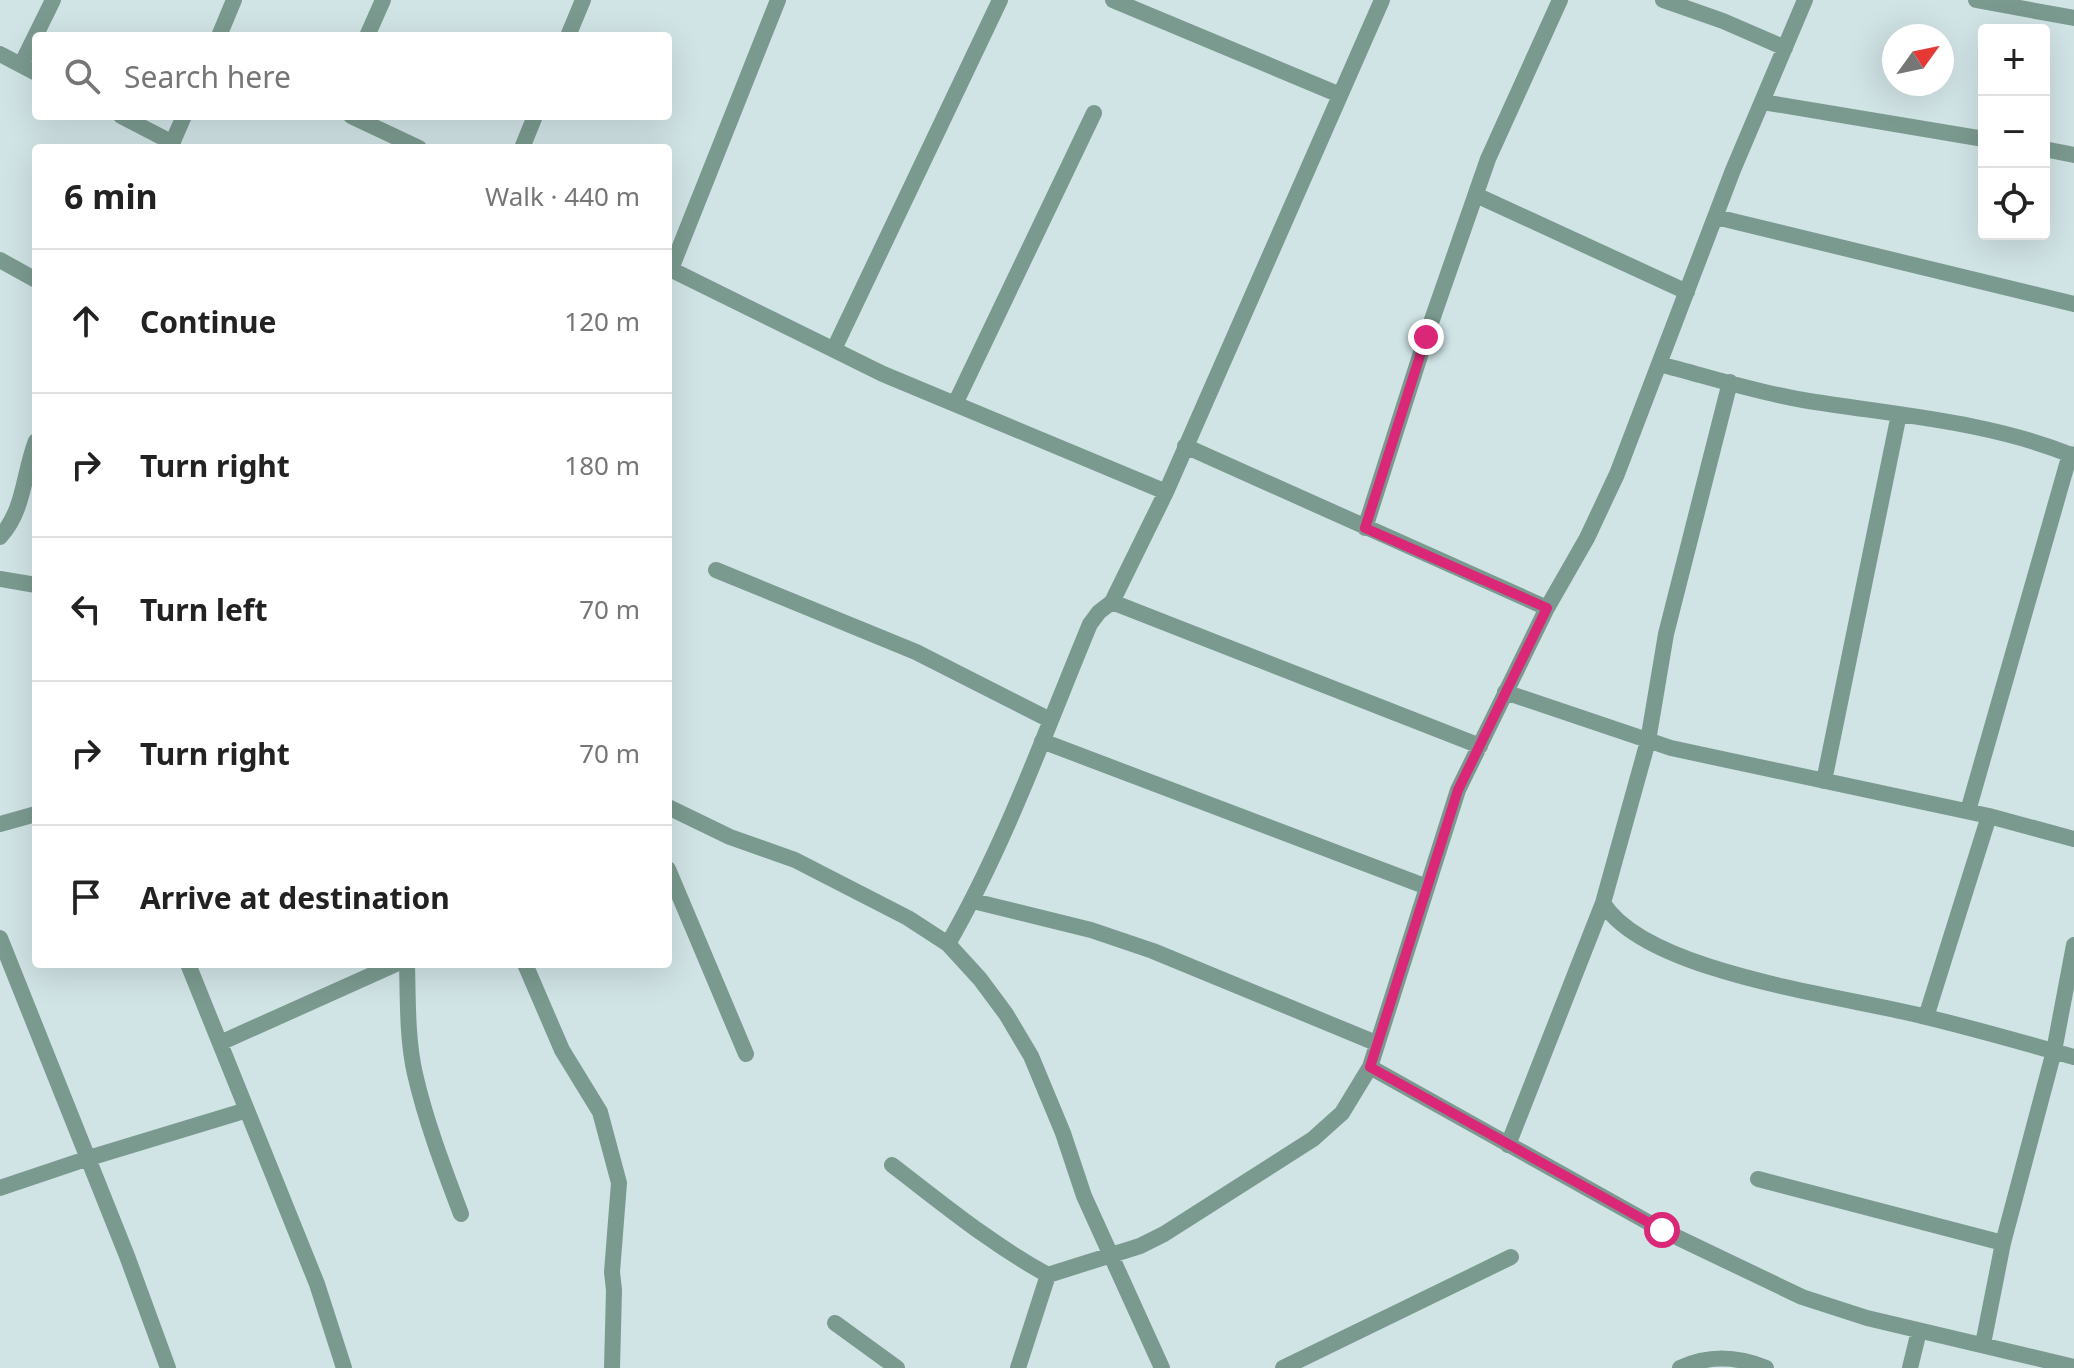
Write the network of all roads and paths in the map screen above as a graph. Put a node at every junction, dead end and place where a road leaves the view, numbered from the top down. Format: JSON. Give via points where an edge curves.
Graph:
{"nodes":[{"id":1,"x":53,"y":0,"type":"edge"},
{"id":2,"x":234,"y":0,"type":"edge"},
{"id":3,"x":383,"y":0,"type":"edge"},
{"id":4,"x":583,"y":0,"type":"edge"},
{"id":5,"x":778,"y":0,"type":"edge"},
{"id":6,"x":1000,"y":0,"type":"edge"},
{"id":7,"x":1113,"y":0,"type":"edge"},
{"id":8,"x":1382,"y":0,"type":"edge"},
{"id":9,"x":1560,"y":0,"type":"edge"},
{"id":10,"x":1663,"y":0,"type":"edge"},
{"id":11,"x":1805,"y":0,"type":"edge"},
{"id":12,"x":1976,"y":0,"type":"edge"},
{"id":13,"x":2074,"y":18,"type":"edge"},
{"id":14,"x":42,"y":32,"type":"edge"},
{"id":15,"x":221,"y":32,"type":"edge"},
{"id":16,"x":369,"y":32,"type":"edge"},
{"id":17,"x":570,"y":32,"type":"edge"},
{"id":18,"x":1785,"y":48,"type":"junction"},
{"id":19,"x":0,"y":54,"type":"edge"},
{"id":20,"x":29,"y":69,"type":"edge"},
{"id":21,"x":1340,"y":95,"type":"junction"},
{"id":22,"x":1763,"y":102,"type":"junction"},
{"id":23,"x":1094,"y":113,"type":"dead end"},
{"id":24,"x":128,"y":120,"type":"edge"},
{"id":25,"x":182,"y":120,"type":"edge"},
{"id":26,"x":360,"y":120,"type":"edge"},
{"id":27,"x":533,"y":120,"type":"edge"},
{"id":28,"x":1978,"y":138,"type":"edge"},
{"id":29,"x":170,"y":144,"type":"edge"},
{"id":30,"x":172,"y":144,"type":"edge"},
{"id":31,"x":410,"y":144,"type":"edge"},
{"id":32,"x":524,"y":144,"type":"edge"},
{"id":33,"x":2050,"y":150,"type":"edge"},
{"id":34,"x":2074,"y":155,"type":"edge"},
{"id":35,"x":1476,"y":195,"type":"junction"},
{"id":36,"x":1716,"y":217,"type":"junction"},
{"id":37,"x":0,"y":260,"type":"edge"},
{"id":38,"x":672,"y":263,"type":"edge"},
{"id":39,"x":672,"y":269,"type":"edge"},
{"id":40,"x":32,"y":278,"type":"edge"},
{"id":41,"x":1687,"y":292,"type":"junction"},
{"id":42,"x":2074,"y":304,"type":"edge"},
{"id":43,"x":834,"y":349,"type":"junction"},
{"id":44,"x":1659,"y":364,"type":"junction"},
{"id":45,"x":1730,"y":382,"type":"junction"},
{"id":46,"x":955,"y":404,"type":"junction"},
{"id":47,"x":1899,"y":414,"type":"junction"},
{"id":48,"x":1185,"y":446,"type":"junction"},
{"id":49,"x":2072,"y":455,"type":"edge"},
{"id":50,"x":32,"y":458,"type":"edge"},
{"id":51,"x":1166,"y":492,"type":"junction"},
{"id":52,"x":1365,"y":528,"type":"junction"},
{"id":53,"x":0,"y":537,"type":"edge"},
{"id":54,"x":716,"y":570,"type":"dead end"},
{"id":55,"x":0,"y":579,"type":"edge"},
{"id":56,"x":32,"y":584,"type":"edge"},
{"id":57,"x":1112,"y":602,"type":"junction"},
{"id":58,"x":1547,"y":608,"type":"junction"},
{"id":59,"x":1505,"y":692,"type":"junction"},
{"id":60,"x":1050,"y":720,"type":"junction"},
{"id":61,"x":1042,"y":741,"type":"junction"},
{"id":62,"x":1648,"y":741,"type":"junction"},
{"id":63,"x":1480,"y":746,"type":"junction"},
{"id":64,"x":1824,"y":781,"type":"junction"},
{"id":65,"x":1968,"y":811,"type":"junction"},
{"id":66,"x":672,"y":812,"type":"edge"},
{"id":67,"x":32,"y":815,"type":"edge"},
{"id":68,"x":1989,"y":816,"type":"junction"},
{"id":69,"x":0,"y":824,"type":"edge"},
{"id":70,"x":2074,"y":839,"type":"edge"},
{"id":71,"x":672,"y":878,"type":"edge"},
{"id":72,"x":1427,"y":887,"type":"junction"},
{"id":73,"x":973,"y":901,"type":"junction"},
{"id":74,"x":1603,"y":903,"type":"junction"},
{"id":75,"x":0,"y":938,"type":"edge"},
{"id":76,"x":948,"y":944,"type":"junction"},
{"id":77,"x":2074,"y":945,"type":"edge"},
{"id":78,"x":190,"y":968,"type":"edge"},
{"id":79,"x":387,"y":968,"type":"edge"},
{"id":80,"x":407,"y":968,"type":"edge"},
{"id":81,"x":527,"y":968,"type":"edge"},
{"id":82,"x":1926,"y":1017,"type":"junction"},
{"id":83,"x":220,"y":1043,"type":"junction"},
{"id":84,"x":1376,"y":1043,"type":"junction"},
{"id":85,"x":2054,"y":1051,"type":"junction"},
{"id":86,"x":746,"y":1054,"type":"dead end"},
{"id":87,"x":2074,"y":1057,"type":"edge"},
{"id":88,"x":1370,"y":1067,"type":"junction"},
{"id":89,"x":247,"y":1110,"type":"junction"},
{"id":90,"x":1508,"y":1145,"type":"junction"},
{"id":91,"x":89,"y":1158,"type":"junction"},
{"id":92,"x":892,"y":1165,"type":"dead end"},
{"id":93,"x":1758,"y":1179,"type":"dead end"},
{"id":94,"x":0,"y":1188,"type":"edge"},
{"id":95,"x":461,"y":1214,"type":"dead end"},
{"id":96,"x":2003,"y":1243,"type":"junction"},
{"id":97,"x":1110,"y":1255,"type":"junction"},
{"id":98,"x":1511,"y":1257,"type":"dead end"},
{"id":99,"x":1048,"y":1275,"type":"junction"},
{"id":100,"x":835,"y":1323,"type":"dead end"},
{"id":101,"x":1919,"y":1331,"type":"junction"},
{"id":102,"x":1983,"y":1344,"type":"junction"},
{"id":103,"x":2074,"y":1367,"type":"edge"},
{"id":104,"x":168,"y":1368,"type":"edge"},
{"id":105,"x":344,"y":1368,"type":"edge"},
{"id":106,"x":612,"y":1368,"type":"edge"},
{"id":107,"x":897,"y":1368,"type":"edge"},
{"id":108,"x":1018,"y":1368,"type":"edge"},
{"id":109,"x":1162,"y":1368,"type":"edge"},
{"id":110,"x":1283,"y":1368,"type":"edge"},
{"id":111,"x":1680,"y":1368,"type":"edge"},
{"id":112,"x":1766,"y":1368,"type":"edge"},
{"id":113,"x":1910,"y":1368,"type":"edge"}],
"edges":[{"from":1,"to":14,"type":"street"},
{"from":2,"to":15,"type":"street"},
{"from":3,"to":16,"type":"street"},
{"from":4,"to":17,"type":"street"},
{"from":5,"to":38,"type":"street"},
{"from":6,"to":43,"type":"street"},
{"from":7,"to":21,"type":"street"},
{"from":8,"to":21,"type":"street"},
{"from":9,"to":35,"type":"street"},
{"from":10,"to":18,"type":"street"},
{"from":11,"to":18,"type":"street"},
{"from":12,"to":13,"type":"street"},
{"from":18,"to":22,"type":"street"},
{"from":19,"to":20,"type":"street"},
{"from":21,"to":48,"type":"street"},
{"from":22,"to":28,"type":"street"},
{"from":22,"to":36,"type":"street"},
{"from":23,"to":46,"type":"street"},
{"from":24,"to":29,"type":"street"},
{"from":25,"to":30,"type":"street"},
{"from":26,"to":31,"type":"street"},
{"from":27,"to":32,"type":"street"},
{"from":33,"to":34,"type":"street"},
{"from":35,"to":41,"type":"street"},
{"from":35,"to":52,"type":"street"},
{"from":36,"to":41,"type":"street"},
{"from":36,"to":42,"type":"street"},
{"from":37,"to":40,"type":"street"},
{"from":39,"to":43,"type":"street"},
{"from":41,"to":44,"type":"street"},
{"from":43,"to":46,"type":"street"},
{"from":44,"to":45,"type":"street"},
{"from":44,"to":58,"type":"street","via":[[1599,512]]},
{"from":45,"to":47,"type":"street","via":[[1799,400]]},
{"from":45,"to":62,"type":"street","via":[[1666,634]]},
{"from":46,"to":51,"type":"street"},
{"from":47,"to":49,"type":"street","via":[[2032,439]]},
{"from":47,"to":64,"type":"street"},
{"from":48,"to":51,"type":"street"},
{"from":48,"to":52,"type":"street"},
{"from":49,"to":65,"type":"street"},
{"from":50,"to":53,"type":"street","via":[[21,504]]},
{"from":51,"to":57,"type":"street"},
{"from":52,"to":58,"type":"street"},
{"from":54,"to":60,"type":"street","via":[[916,652]]},
{"from":55,"to":56,"type":"street"},
{"from":57,"to":60,"type":"street","via":[[1090,624]]},
{"from":57,"to":63,"type":"street"},
{"from":58,"to":59,"type":"street"},
{"from":59,"to":62,"type":"street"},
{"from":59,"to":63,"type":"street"},
{"from":60,"to":61,"type":"street"},
{"from":61,"to":72,"type":"street"},
{"from":61,"to":73,"type":"street"},
{"from":62,"to":64,"type":"street"},
{"from":62,"to":74,"type":"street"},
{"from":63,"to":72,"type":"street","via":[[1458,790]]},
{"from":64,"to":65,"type":"street"},
{"from":65,"to":68,"type":"street"},
{"from":66,"to":76,"type":"street","via":[[795,860]]},
{"from":67,"to":69,"type":"street"},
{"from":68,"to":70,"type":"street"},
{"from":68,"to":82,"type":"street"},
{"from":71,"to":86,"type":"street"},
{"from":72,"to":84,"type":"street"},
{"from":73,"to":76,"type":"street"},
{"from":73,"to":84,"type":"street","via":[[1153,951]]},
{"from":74,"to":82,"type":"street","via":[[1622,925],[1657,947],[1722,969]]},
{"from":74,"to":90,"type":"street"},
{"from":75,"to":91,"type":"street"},
{"from":76,"to":97,"type":"street","via":[[1006,1014],[1031,1056]]},
{"from":77,"to":85,"type":"street"},
{"from":78,"to":83,"type":"street"},
{"from":79,"to":83,"type":"street"},
{"from":80,"to":95,"type":"street","via":[[415,1073]]},
{"from":81,"to":106,"type":"street","via":[[562,1050],[600,1112],[619,1183]]},
{"from":82,"to":85,"type":"street"},
{"from":83,"to":89,"type":"street"},
{"from":84,"to":88,"type":"street"},
{"from":85,"to":87,"type":"street"},
{"from":85,"to":96,"type":"street"},
{"from":88,"to":90,"type":"street"},
{"from":88,"to":97,"type":"street","via":[[1342,1113],[1313,1139],[1164,1234]]},
{"from":89,"to":91,"type":"street"},
{"from":89,"to":105,"type":"street","via":[[317,1284]]},
{"from":90,"to":101,"type":"street","via":[[1662,1230],[1802,1297]]},
{"from":91,"to":94,"type":"street"},
{"from":91,"to":104,"type":"street"},
{"from":92,"to":99,"type":"street","via":[[977,1231]]},
{"from":93,"to":96,"type":"street"},
{"from":96,"to":102,"type":"street"},
{"from":97,"to":99,"type":"street"},
{"from":97,"to":109,"type":"street"},
{"from":98,"to":110,"type":"street"},
{"from":99,"to":108,"type":"street"},
{"from":100,"to":107,"type":"street"},
{"from":101,"to":102,"type":"street"},
{"from":101,"to":113,"type":"street"},
{"from":102,"to":103,"type":"street"},
{"from":111,"to":112,"type":"street","via":[[1699,1359],[1723,1358]]}]}
